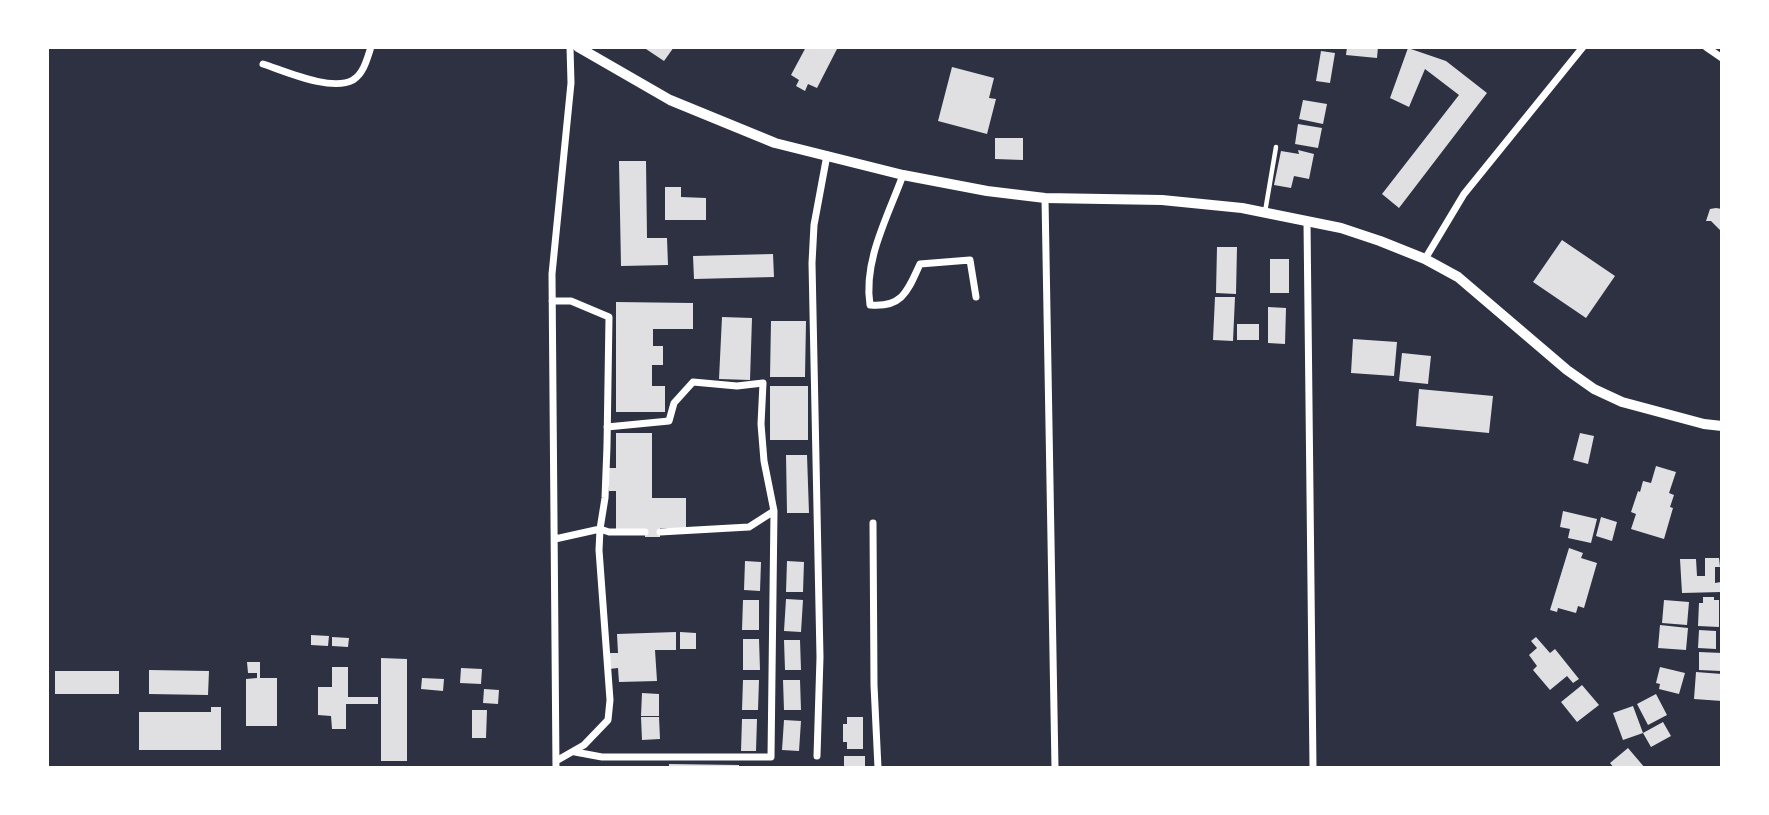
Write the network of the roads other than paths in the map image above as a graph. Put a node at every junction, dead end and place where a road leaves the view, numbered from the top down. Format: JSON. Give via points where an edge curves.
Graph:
{"nodes":[{"id":1,"x":371,"y":47,"type":"edge"},
{"id":2,"x":570,"y":47,"type":"edge"},
{"id":3,"x":578,"y":47,"type":"edge"},
{"id":4,"x":1583,"y":47,"type":"edge"},
{"id":5,"x":1706,"y":47,"type":"edge"},
{"id":6,"x":1722,"y":58,"type":"edge"},
{"id":7,"x":263,"y":64,"type":"dead end"},
{"id":8,"x":1276,"y":147,"type":"dead end"},
{"id":9,"x":827,"y":155,"type":"junction"},
{"id":10,"x":903,"y":175,"type":"junction"},
{"id":11,"x":1045,"y":198,"type":"junction"},
{"id":12,"x":1265,"y":213,"type":"junction"},
{"id":13,"x":1307,"y":222,"type":"junction"},
{"id":14,"x":1425,"y":259,"type":"junction"},
{"id":15,"x":976,"y":297,"type":"dead end"},
{"id":16,"x":552,"y":301,"type":"junction"},
{"id":17,"x":1722,"y":426,"type":"edge"},
{"id":18,"x":607,"y":427,"type":"junction"},
{"id":19,"x":774,"y":511,"type":"junction"},
{"id":20,"x":873,"y":523,"type":"dead end"},
{"id":21,"x":600,"y":529,"type":"junction"},
{"id":22,"x":645,"y":532,"type":"dead end"},
{"id":23,"x":660,"y":532,"type":"dead end"},
{"id":24,"x":555,"y":539,"type":"junction"},
{"id":25,"x":575,"y":752,"type":"junction"},
{"id":26,"x":817,"y":756,"type":"dead end"},
{"id":27,"x":556,"y":764,"type":"edge"},
{"id":28,"x":878,"y":768,"type":"edge"},
{"id":29,"x":1055,"y":768,"type":"edge"},
{"id":30,"x":1313,"y":768,"type":"edge"}],
"edges":[{"from":1,"to":7,"type":"street","via":[[365,66],[344,83],[316,82]]},
{"from":2,"to":16,"type":"street","via":[[571,83]]},
{"from":3,"to":9,"type":"street","via":[[711,118],[775,143]]},
{"from":4,"to":14,"type":"street","via":[[1464,194]]},
{"from":5,"to":6,"type":"street"},
{"from":8,"to":12,"type":"lane"},
{"from":9,"to":10,"type":"street"},
{"from":9,"to":26,"type":"street","via":[[812,263],[820,657]]},
{"from":10,"to":11,"type":"street"},
{"from":10,"to":15,"type":"street","via":[[872,258],[867,289],[870,305],[884,306],[905,296],[920,264],[970,260]]},
{"from":11,"to":12,"type":"street","via":[[1162,200]]},
{"from":11,"to":29,"type":"street"},
{"from":12,"to":13,"type":"street"},
{"from":13,"to":14,"type":"street","via":[[1341,228]]},
{"from":13,"to":30,"type":"street"},
{"from":14,"to":17,"type":"street","via":[[1458,277],[1594,389],[1622,402]]},
{"from":16,"to":18,"type":"street","via":[[571,302],[608,317]]},
{"from":16,"to":24,"type":"street"},
{"from":18,"to":19,"type":"street","via":[[669,421],[674,403],[693,382],[763,383],[764,461]]},
{"from":18,"to":21,"type":"street"},
{"from":19,"to":23,"type":"street","via":[[749,527]]},
{"from":19,"to":25,"type":"street","via":[[771,757],[602,757]]},
{"from":20,"to":28,"type":"street"},
{"from":21,"to":22,"type":"street"},
{"from":21,"to":24,"type":"street"},
{"from":21,"to":25,"type":"street","via":[[608,720]]},
{"from":24,"to":27,"type":"street"},
{"from":25,"to":27,"type":"street"}]}
